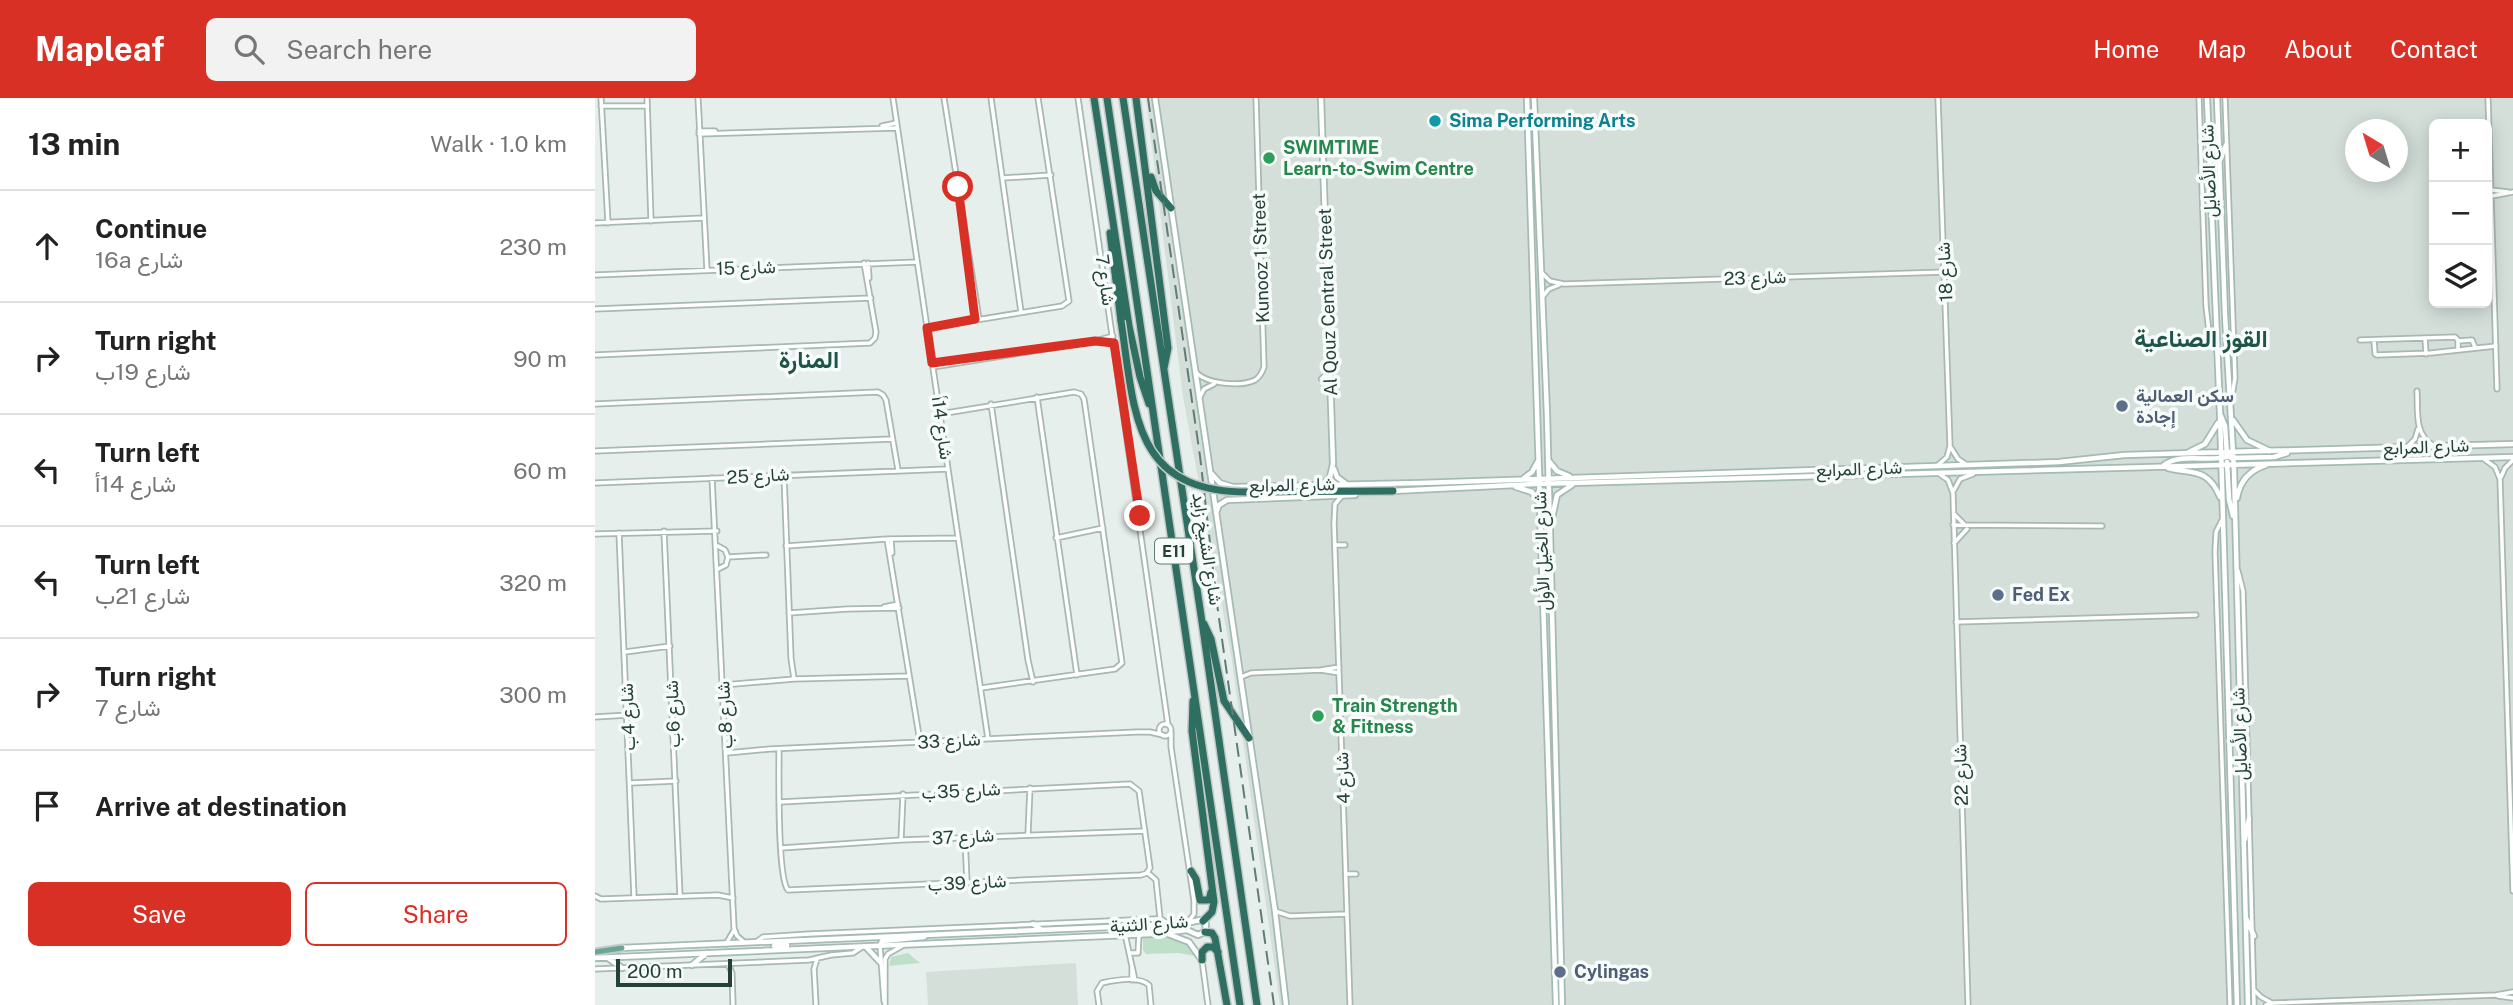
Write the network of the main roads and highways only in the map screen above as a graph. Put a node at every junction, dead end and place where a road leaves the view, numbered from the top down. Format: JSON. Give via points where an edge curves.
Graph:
{"nodes":[{"id":1,"x":1094,"y":98,"type":"edge"},
{"id":2,"x":1107,"y":98,"type":"edge"},
{"id":3,"x":1123,"y":98,"type":"edge"},
{"id":4,"x":1136,"y":98,"type":"edge"},
{"id":5,"x":1155,"y":98,"type":"edge"},
{"id":6,"x":1321,"y":98,"type":"edge"},
{"id":7,"x":1527,"y":98,"type":"edge"},
{"id":8,"x":1534,"y":98,"type":"edge"},
{"id":9,"x":2207,"y":98,"type":"edge"},
{"id":10,"x":2217,"y":98,"type":"edge"},
{"id":11,"x":1140,"y":131,"type":"junction"},
{"id":12,"x":2226,"y":145,"type":"road end"},
{"id":13,"x":2219,"y":160,"type":"junction"},
{"id":14,"x":1316,"y":168,"type":"dead end"},
{"id":15,"x":1323,"y":168,"type":"junction"},
{"id":16,"x":1171,"y":208,"type":"junction"},
{"id":17,"x":1110,"y":211,"type":"junction"},
{"id":18,"x":1327,"y":246,"type":"junction"},
{"id":19,"x":1318,"y":252,"type":"dead end"},
{"id":20,"x":1164,"y":369,"type":"junction"},
{"id":21,"x":1331,"y":370,"type":"junction"},
{"id":22,"x":1322,"y":379,"type":"dead end"},
{"id":23,"x":1153,"y":414,"type":"junction"},
{"id":24,"x":2220,"y":416,"type":"junction"},
{"id":25,"x":2232,"y":418,"type":"junction"},
{"id":26,"x":2513,"y":444,"type":"edge"},
{"id":27,"x":2274,"y":452,"type":"junction"},
{"id":28,"x":2289,"y":452,"type":"junction"},
{"id":29,"x":2179,"y":454,"type":"junction"},
{"id":30,"x":1540,"y":457,"type":"junction"},
{"id":31,"x":2513,"y":458,"type":"edge"},
{"id":32,"x":1547,"y":459,"type":"junction"},
{"id":33,"x":2227,"y":459,"type":"junction"},
{"id":34,"x":2274,"y":463,"type":"junction"},
{"id":35,"x":1333,"y":464,"type":"junction"},
{"id":36,"x":2164,"y":466,"type":"junction"},
{"id":37,"x":1210,"y":472,"type":"junction"},
{"id":38,"x":1573,"y":477,"type":"junction"},
{"id":39,"x":1523,"y":479,"type":"junction"},
{"id":40,"x":1539,"y":481,"type":"junction"},
{"id":41,"x":1548,"y":481,"type":"junction"},
{"id":42,"x":1578,"y":483,"type":"junction"},
{"id":43,"x":1322,"y":484,"type":"junction"},
{"id":44,"x":1348,"y":484,"type":"junction"},
{"id":45,"x":1509,"y":485,"type":"junction"},
{"id":46,"x":1233,"y":486,"type":"junction"},
{"id":47,"x":1393,"y":491,"type":"junction"},
{"id":48,"x":1229,"y":500,"type":"junction"},
{"id":49,"x":2221,"y":502,"type":"junction"},
{"id":50,"x":1539,"y":503,"type":"junction"},
{"id":51,"x":1216,"y":513,"type":"junction"},
{"id":52,"x":2235,"y":520,"type":"junction"},
{"id":53,"x":1549,"y":527,"type":"junction"},
{"id":54,"x":1202,"y":622,"type":"junction"},
{"id":55,"x":1194,"y":693,"type":"junction"},
{"id":56,"x":1249,"y":738,"type":"junction"},
{"id":57,"x":2249,"y":819,"type":"road end"},
{"id":58,"x":2243,"y":843,"type":"junction"},
{"id":59,"x":1191,"y":871,"type":"road end"},
{"id":60,"x":1211,"y":885,"type":"junction"},
{"id":61,"x":2245,"y":915,"type":"junction"},
{"id":62,"x":1203,"y":921,"type":"junction"},
{"id":63,"x":1033,"y":924,"type":"road end"},
{"id":64,"x":999,"y":926,"type":"road end"},
{"id":65,"x":1043,"y":930,"type":"junction"},
{"id":66,"x":992,"y":932,"type":"junction"},
{"id":67,"x":1164,"y":932,"type":"junction"},
{"id":68,"x":1205,"y":932,"type":"junction"},
{"id":69,"x":927,"y":935,"type":"junction"},
{"id":70,"x":2254,"y":936,"type":"road end"},
{"id":71,"x":786,"y":942,"type":"junction"},
{"id":72,"x":880,"y":946,"type":"junction"},
{"id":73,"x":864,"y":947,"type":"junction"},
{"id":74,"x":622,"y":948,"type":"joint"},
{"id":75,"x":595,"y":950,"type":"edge"},
{"id":76,"x":767,"y":950,"type":"junction"},
{"id":77,"x":1218,"y":952,"type":"junction"},
{"id":78,"x":707,"y":953,"type":"junction"},
{"id":79,"x":595,"y":958,"type":"edge"},
{"id":80,"x":607,"y":958,"type":"junction"},
{"id":81,"x":1202,"y":960,"type":"joint"},
{"id":82,"x":880,"y":962,"type":"road end"},
{"id":83,"x":692,"y":965,"type":"road end"},
{"id":84,"x":622,"y":968,"type":"road end"},
{"id":85,"x":1227,"y":1005,"type":"edge"},
{"id":86,"x":1240,"y":1005,"type":"edge"},
{"id":87,"x":1257,"y":1005,"type":"edge"},
{"id":88,"x":1286,"y":1005,"type":"edge"},
{"id":89,"x":1556,"y":1005,"type":"edge"},
{"id":90,"x":1562,"y":1005,"type":"edge"},
{"id":91,"x":2237,"y":1005,"type":"edge"},
{"id":92,"x":2248,"y":1005,"type":"edge"}],
"edges":[{"from":1,"to":17,"type":"highway"},
{"from":2,"to":23,"type":"highway","name":"شارع الشيخ زايد","number":"E11"},
{"from":3,"to":20,"type":"highway","name":"شارع الشيخ زايد","number":"E11"},
{"from":4,"to":11,"type":"highway"},
{"from":5,"to":16,"type":"main road"},
{"from":6,"to":15,"type":"main road","name":"Al Qouz Central Street"},
{"from":7,"to":30,"type":"main road","name":"شارع الخيل الأول"},
{"from":8,"to":32,"type":"main road","name":"شارع الخيل الأول"},
{"from":9,"to":24,"type":"main road","name":"شارع الأصايل"},
{"from":10,"to":13,"type":"main road","name":"شارع الأصايل"},
{"from":11,"to":16,"type":"highway","via":[[1154,188]]},
{"from":11,"to":20,"type":"highway","via":[[1168,348]]},
{"from":12,"to":13,"type":"main road"},
{"from":13,"to":25,"type":"main road","name":"شارع الأصايل"},
{"from":14,"to":15,"type":"main road"},
{"from":15,"to":18,"type":"main road","name":"Al Qouz Central Street"},
{"from":16,"to":37,"type":"main road"},
{"from":17,"to":23,"type":"highway","via":[[1138,370]]},
{"from":17,"to":47,"type":"highway","bridge":true,"via":[[1135,415],[1154,455],[1195,485],[1223,492]]},
{"from":18,"to":19,"type":"main road"},
{"from":18,"to":21,"type":"main road","name":"Al Qouz Central Street"},
{"from":20,"to":54,"type":"highway","name":"شارع الشيخ زايد","number":"E11"},
{"from":21,"to":22,"type":"main road"},
{"from":21,"to":35,"type":"main road","name":"Al Qouz Central Street"},
{"from":23,"to":55,"type":"highway","name":"شارع الشيخ زايد","number":"E11"},
{"from":24,"to":29,"type":"main road","via":[[2206,444]]},
{"from":24,"to":33,"type":"main road","name":"شارع الأصايل"},
{"from":25,"to":27,"type":"main road","via":[[2247,440]]},
{"from":25,"to":33,"type":"main road","name":"شارع الأصايل"},
{"from":26,"to":28,"type":"main road","name":"شارع المرابع"},
{"from":27,"to":28,"type":"main road","name":"شارع المرابع"},
{"from":27,"to":33,"type":"main road","name":"شارع المرابع"},
{"from":28,"to":33,"type":"main road","via":[[2278,457]]},
{"from":29,"to":33,"type":"main road","name":"شارع المرابع"},
{"from":29,"to":38,"type":"main road","name":"شارع المرابع"},
{"from":30,"to":39,"type":"main road"},
{"from":30,"to":40,"type":"main road","name":"شارع الخيل الأول"},
{"from":31,"to":34,"type":"main road","name":"شارع المرابع"},
{"from":32,"to":38,"type":"main road","via":[[1557,471]]},
{"from":32,"to":41,"type":"main road","name":"شارع الخيل الأول"},
{"from":33,"to":34,"type":"main road","name":"شارع المرابع"},
{"from":33,"to":36,"type":"main road","name":"شارع المرابع"},
{"from":33,"to":49,"type":"main road","name":"شارع الأصايل"},
{"from":33,"to":52,"type":"main road","name":"شارع الأصايل"},
{"from":34,"to":52,"type":"main road","via":[[2257,468],[2244,479]]},
{"from":35,"to":43,"type":"main road","via":[[1330,477]]},
{"from":35,"to":44,"type":"main road","via":[[1339,479]]},
{"from":36,"to":42,"type":"main road","name":"شارع المرابع"},
{"from":36,"to":49,"type":"main road","via":[[2202,475],[2215,487]]},
{"from":37,"to":46,"type":"main road","name":"شارع المرابع","via":[[1220,483]]},
{"from":37,"to":51,"type":"main road"},
{"from":38,"to":41,"type":"main road","name":"شارع المرابع"},
{"from":39,"to":40,"type":"main road","name":"شارع المرابع"},
{"from":39,"to":44,"type":"main road","name":"شارع المرابع"},
{"from":40,"to":41,"type":"main road","name":"شارع المرابع"},
{"from":40,"to":45,"type":"main road","name":"شارع المرابع"},
{"from":40,"to":50,"type":"main road","name":"شارع الخيل الأول"},
{"from":41,"to":42,"type":"main road","name":"شارع المرابع"},
{"from":41,"to":53,"type":"main road","name":"شارع الخيل الأول"},
{"from":42,"to":53,"type":"main road","via":[[1557,495]]},
{"from":43,"to":44,"type":"main road","name":"شارع المرابع"},
{"from":43,"to":46,"type":"main road","name":"شارع المرابع"},
{"from":45,"to":47,"type":"main road","name":"شارع المرابع"},
{"from":45,"to":50,"type":"main road","via":[[1529,491]]},
{"from":46,"to":48,"type":"main road","via":[[1225,494]]},
{"from":47,"to":48,"type":"main road","name":"شارع المرابع"},
{"from":48,"to":51,"type":"main road","name":"شارع المرابع","via":[[1221,503]]},
{"from":49,"to":91,"type":"main road","name":"شارع الأصايل"},
{"from":50,"to":89,"type":"main road","name":"شارع الخيل الأول"},
{"from":51,"to":56,"type":"main road"},
{"from":52,"to":58,"type":"main road","name":"شارع الأصايل"},
{"from":53,"to":90,"type":"main road","name":"شارع الخيل الأول"},
{"from":54,"to":56,"type":"highway","via":[[1212,639],[1224,701]]},
{"from":54,"to":87,"type":"highway","name":"شارع الشيخ زايد","number":"E11"},
{"from":55,"to":60,"type":"highway","via":[[1192,731]]},
{"from":55,"to":86,"type":"highway","name":"شارع الشيخ زايد","number":"E11"},
{"from":56,"to":88,"type":"main road"},
{"from":57,"to":58,"type":"main road"},
{"from":58,"to":61,"type":"main road","name":"شارع الأصايل"},
{"from":59,"to":60,"type":"highway","via":[[1202,901],[1210,899]]},
{"from":60,"to":62,"type":"highway","via":[[1214,905]]},
{"from":61,"to":70,"type":"main road"},
{"from":61,"to":92,"type":"main road","name":"شارع الأصايل"},
{"from":62,"to":65,"type":"main road","name":"شارع الثنية"},
{"from":62,"to":68,"type":"main road","name":"شارع الثنية"},
{"from":63,"to":65,"type":"main road"},
{"from":64,"to":66,"type":"main road"},
{"from":65,"to":66,"type":"main road","name":"شارع الثنية"},
{"from":66,"to":69,"type":"main road","name":"شارع الثنية"},
{"from":67,"to":68,"type":"main road","name":"شارع الثنية"},
{"from":67,"to":72,"type":"main road","name":"شارع الثنية"},
{"from":67,"to":81,"type":"main road","via":[[1189,942]]},
{"from":68,"to":77,"type":"highway","via":[[1215,936]]},
{"from":69,"to":71,"type":"main road","name":"شارع الثنية"},
{"from":69,"to":72,"type":"main road","via":[[882,941]]},
{"from":71,"to":74,"type":"main road","name":"شارع الثنية"},
{"from":71,"to":76,"type":"main road","via":[[787,946]]},
{"from":72,"to":73,"type":"main road","name":"شارع الثنية"},
{"from":73,"to":76,"type":"main road","name":"شارع الثنية"},
{"from":73,"to":82,"type":"main road"},
{"from":74,"to":75,"type":"main road"},
{"from":76,"to":78,"type":"main road","name":"شارع الثنية"},
{"from":77,"to":81,"type":"highway","via":[[1206,947]]},
{"from":77,"to":85,"type":"highway"},
{"from":78,"to":80,"type":"main road","name":"شارع الثنية"},
{"from":78,"to":83,"type":"main road"},
{"from":79,"to":80,"type":"main road","name":"شارع الثنية"},
{"from":80,"to":84,"type":"main road"}]}
